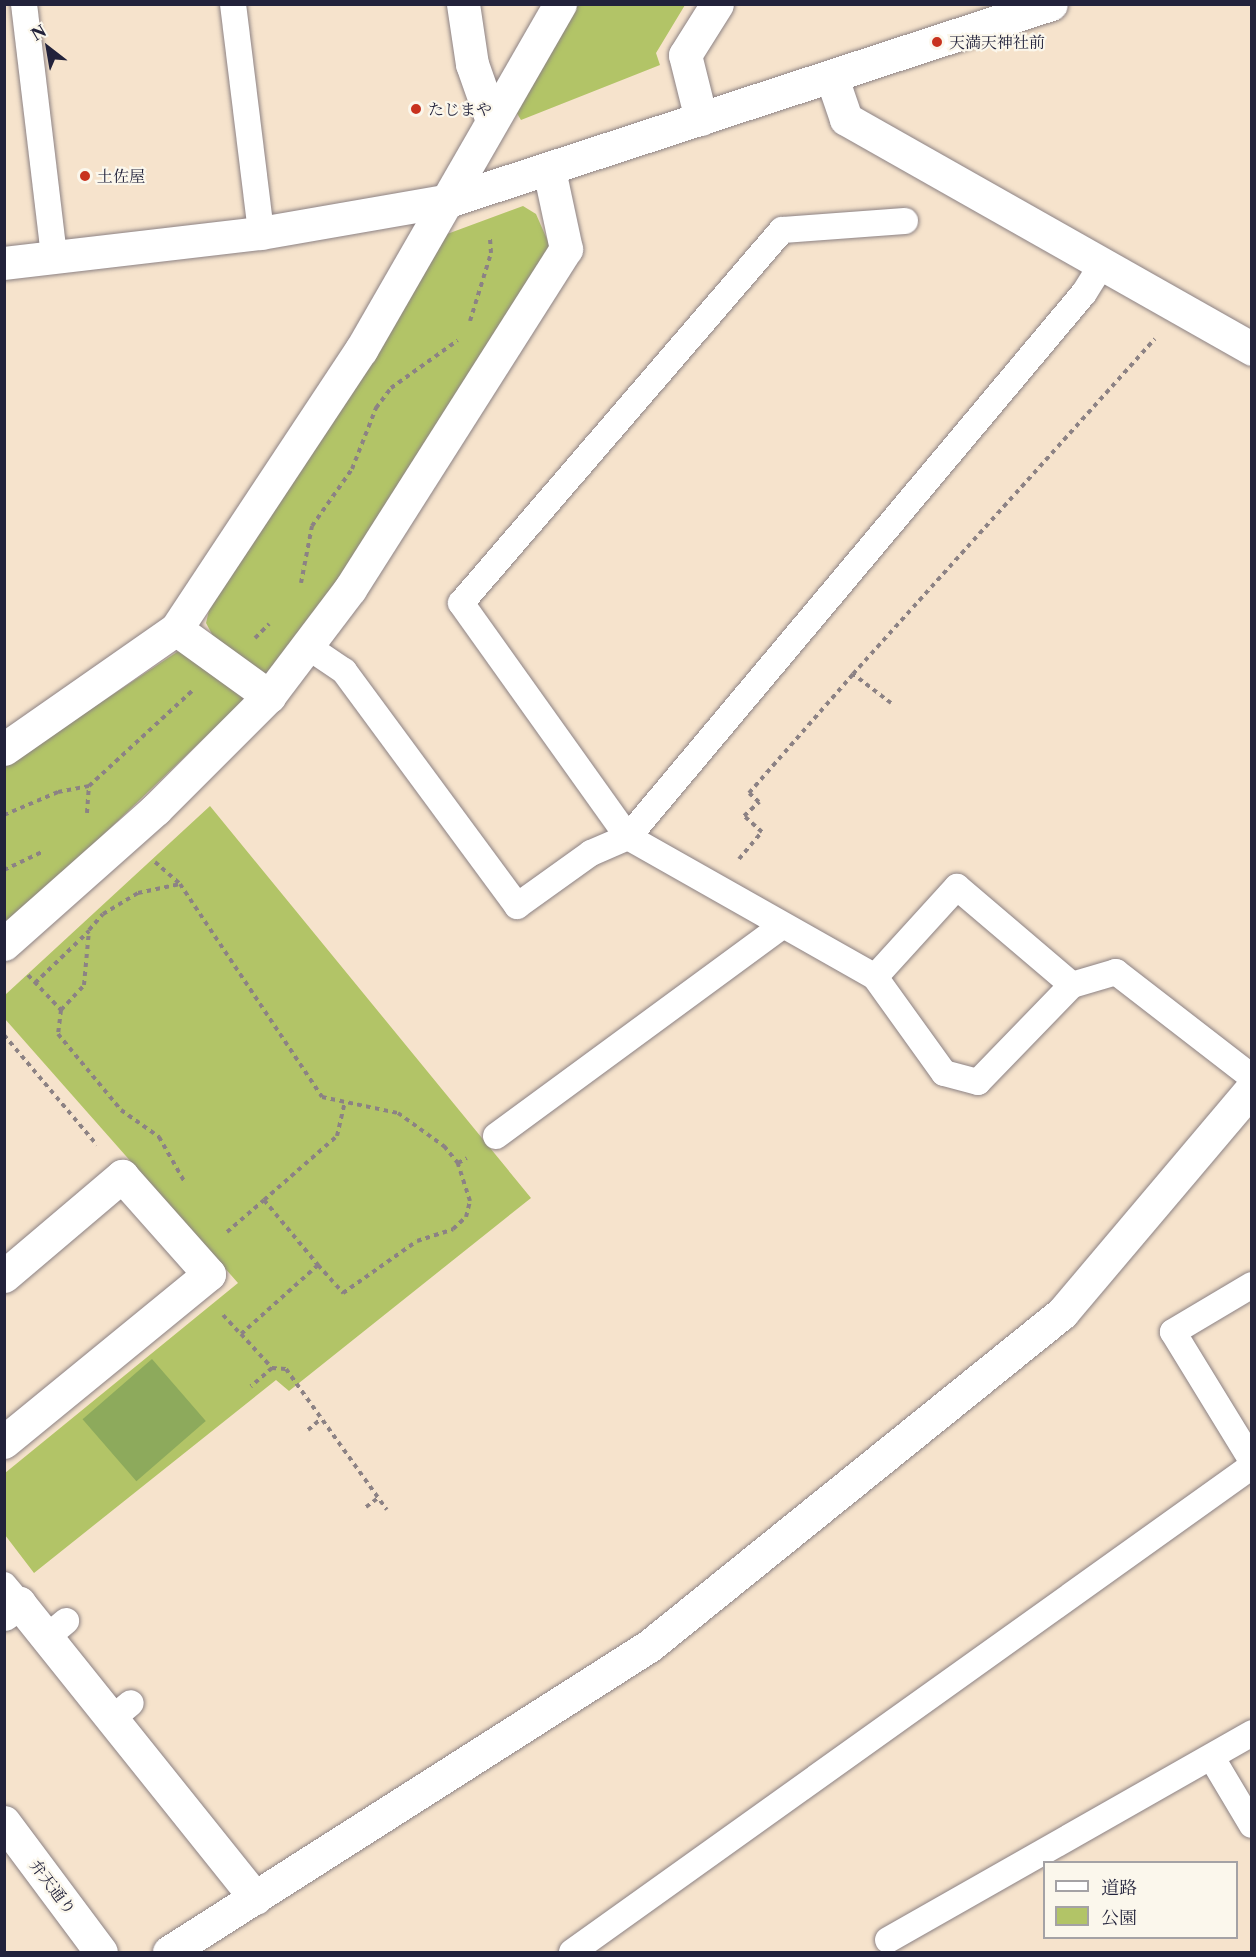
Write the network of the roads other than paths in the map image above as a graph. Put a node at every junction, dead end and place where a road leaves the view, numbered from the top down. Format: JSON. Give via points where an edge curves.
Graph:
{"nodes":[{"id":1,"x":24,"y":4,"type":"edge"},
{"id":2,"x":233,"y":4,"type":"edge"},
{"id":3,"x":463,"y":4,"type":"edge"},
{"id":4,"x":560,"y":4,"type":"edge"},
{"id":5,"x":717,"y":4,"type":"edge"},
{"id":6,"x":1051,"y":4,"type":"edge"},
{"id":7,"x":832,"y":78,"type":"junction"},
{"id":8,"x":491,"y":118,"type":"junction"},
{"id":9,"x":701,"y":119,"type":"junction"},
{"id":10,"x":549,"y":170,"type":"junction"},
{"id":11,"x":451,"y":200,"type":"junction"},
{"id":12,"x":905,"y":221,"type":"dead end"},
{"id":13,"x":261,"y":233,"type":"junction"},
{"id":14,"x":54,"y":257,"type":"junction"},
{"id":15,"x":4,"y":263,"type":"edge"},
{"id":16,"x":1101,"y":266,"type":"junction"},
{"id":17,"x":1251,"y":350,"type":"edge"},
{"id":18,"x":176,"y":629,"type":"junction"},
{"id":19,"x":307,"y":646,"type":"junction"},
{"id":20,"x":269,"y":696,"type":"junction"},
{"id":21,"x":4,"y":749,"type":"edge"},
{"id":22,"x":628,"y":837,"type":"junction"},
{"id":23,"x":783,"y":925,"type":"junction"},
{"id":24,"x":4,"y":944,"type":"edge"},
{"id":25,"x":875,"y":977,"type":"junction"},
{"id":26,"x":1072,"y":985,"type":"junction"},
{"id":27,"x":1251,"y":1077,"type":"edge"},
{"id":28,"x":1251,"y":1088,"type":"edge"},
{"id":29,"x":496,"y":1136,"type":"road end"},
{"id":30,"x":4,"y":1276,"type":"edge"},
{"id":31,"x":1251,"y":1285,"type":"edge"},
{"id":32,"x":4,"y":1442,"type":"edge"},
{"id":33,"x":1251,"y":1461,"type":"edge"},
{"id":34,"x":1251,"y":1466,"type":"edge"},
{"id":35,"x":9,"y":1601,"type":"edge"},
{"id":36,"x":1251,"y":1733,"type":"edge"},
{"id":37,"x":1212,"y":1758,"type":"junction"},
{"id":38,"x":4,"y":1822,"type":"edge"},
{"id":39,"x":1251,"y":1825,"type":"edge"},
{"id":40,"x":255,"y":1898,"type":"junction"},
{"id":41,"x":888,"y":1941,"type":"dead end"},
{"id":42,"x":101,"y":1953,"type":"edge"},
{"id":43,"x":169,"y":1953,"type":"edge"},
{"id":44,"x":572,"y":1953,"type":"edge"}],
"edges":[{"from":1,"to":14,"type":"lane"},
{"from":2,"to":13,"type":"lane"},
{"from":3,"to":8,"type":"street","via":[[472,64]]},
{"from":4,"to":8,"type":"street"},
{"from":5,"to":9,"type":"street","via":[[685,55]]},
{"from":6,"to":7,"type":"street"},
{"from":7,"to":9,"type":"street"},
{"from":7,"to":16,"type":"street","via":[[846,118]]},
{"from":8,"to":11,"type":"street"},
{"from":9,"to":10,"type":"street"},
{"from":10,"to":11,"type":"street"},
{"from":10,"to":19,"type":"street","via":[[566,249],[350,589]]},
{"from":11,"to":13,"type":"street"},
{"from":11,"to":18,"type":"street","via":[[361,350]]},
{"from":12,"to":22,"type":"lane","via":[[782,230],[462,603]]},
{"from":13,"to":14,"type":"street"},
{"from":14,"to":15,"type":"street"},
{"from":16,"to":17,"type":"street"},
{"from":16,"to":22,"type":"lane","via":[[1077,302]]},
{"from":18,"to":20,"type":"street"},
{"from":18,"to":21,"type":"street"},
{"from":19,"to":20,"type":"street"},
{"from":19,"to":22,"type":"lane","via":[[344,671],[517,906],[591,853]]},
{"from":20,"to":24,"type":"street","via":[[131,833]]},
{"from":22,"to":23,"type":"lane"},
{"from":23,"to":25,"type":"lane"},
{"from":23,"to":29,"type":"lane"},
{"from":25,"to":26,"type":"lane","via":[[957,887]]},
{"from":25,"to":26,"type":"lane","via":[[944,1073],[978,1082]]},
{"from":26,"to":27,"type":"lane","via":[[1116,972]]},
{"from":28,"to":40,"type":"street","via":[[1053,1320],[649,1646]]},
{"from":30,"to":32,"type":"street","via":[[122,1176],[209,1274]]},
{"from":31,"to":33,"type":"lane","via":[[1173,1332]]},
{"from":34,"to":44,"type":"lane"},
{"from":35,"to":40,"type":"street","via":[[56,1629],[122,1710]]},
{"from":36,"to":37,"type":"lane"},
{"from":37,"to":39,"type":"lane"},
{"from":37,"to":41,"type":"lane"},
{"from":38,"to":42,"type":"street","name":"弁天通り"},
{"from":40,"to":43,"type":"street"}]}
